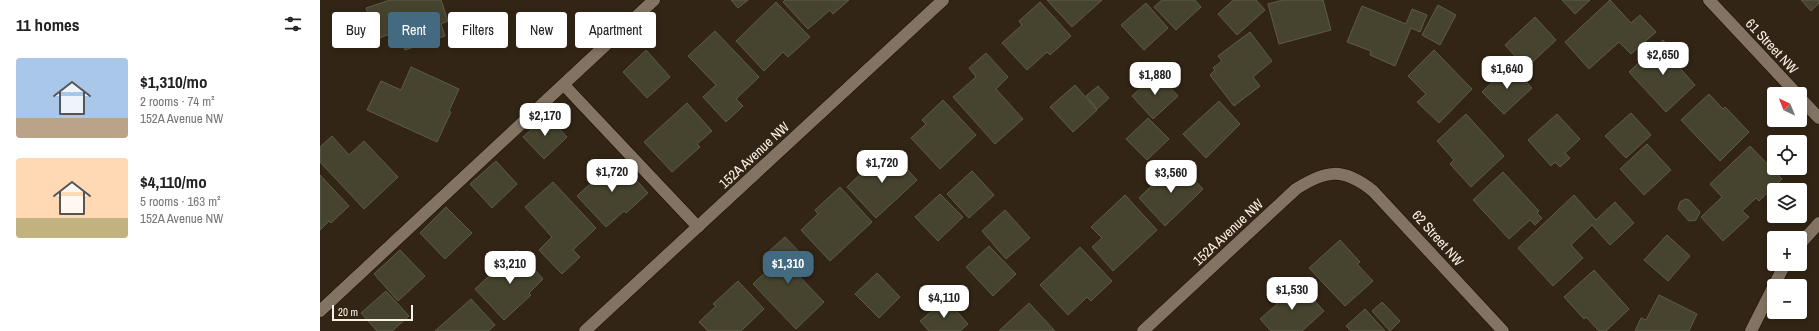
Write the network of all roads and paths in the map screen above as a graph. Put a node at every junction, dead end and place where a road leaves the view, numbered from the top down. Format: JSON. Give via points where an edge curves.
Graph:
{"nodes":[{"id":1,"x":654,"y":0,"type":"edge"},
{"id":2,"x":943,"y":0,"type":"edge"},
{"id":3,"x":1709,"y":0,"type":"edge"},
{"id":4,"x":564,"y":85,"type":"junction"},
{"id":5,"x":1790,"y":87,"type":"edge"},
{"id":6,"x":1807,"y":105,"type":"edge"},
{"id":7,"x":1819,"y":118,"type":"edge"},
{"id":8,"x":1344,"y":174,"type":"joint"},
{"id":9,"x":1819,"y":223,"type":"edge"},
{"id":10,"x":698,"y":227,"type":"junction"},
{"id":11,"x":1807,"y":236,"type":"edge"},
{"id":12,"x":1781,"y":271,"type":"edge"},
{"id":13,"x":320,"y":311,"type":"edge"},
{"id":14,"x":586,"y":331,"type":"edge"},
{"id":15,"x":1143,"y":331,"type":"edge"},
{"id":16,"x":1503,"y":331,"type":"edge"},
{"id":17,"x":1751,"y":331,"type":"edge"}],
"edges":[{"from":1,"to":4,"type":"street"},
{"from":2,"to":10,"type":"street","name":"152A Avenue NW"},
{"from":3,"to":5,"type":"street","name":"61 Street NW"},
{"from":4,"to":10,"type":"street"},
{"from":4,"to":13,"type":"street"},
{"from":6,"to":7,"type":"street"},
{"from":8,"to":15,"type":"street","name":"152A Avenue NW","via":[[1314,178],[1296,189]]},
{"from":8,"to":16,"type":"street","name":"62 Street NW","via":[[1360,181],[1384,201]]},
{"from":9,"to":11,"type":"street"},
{"from":10,"to":14,"type":"street","name":"152A Avenue NW"},
{"from":12,"to":17,"type":"street"}]}
